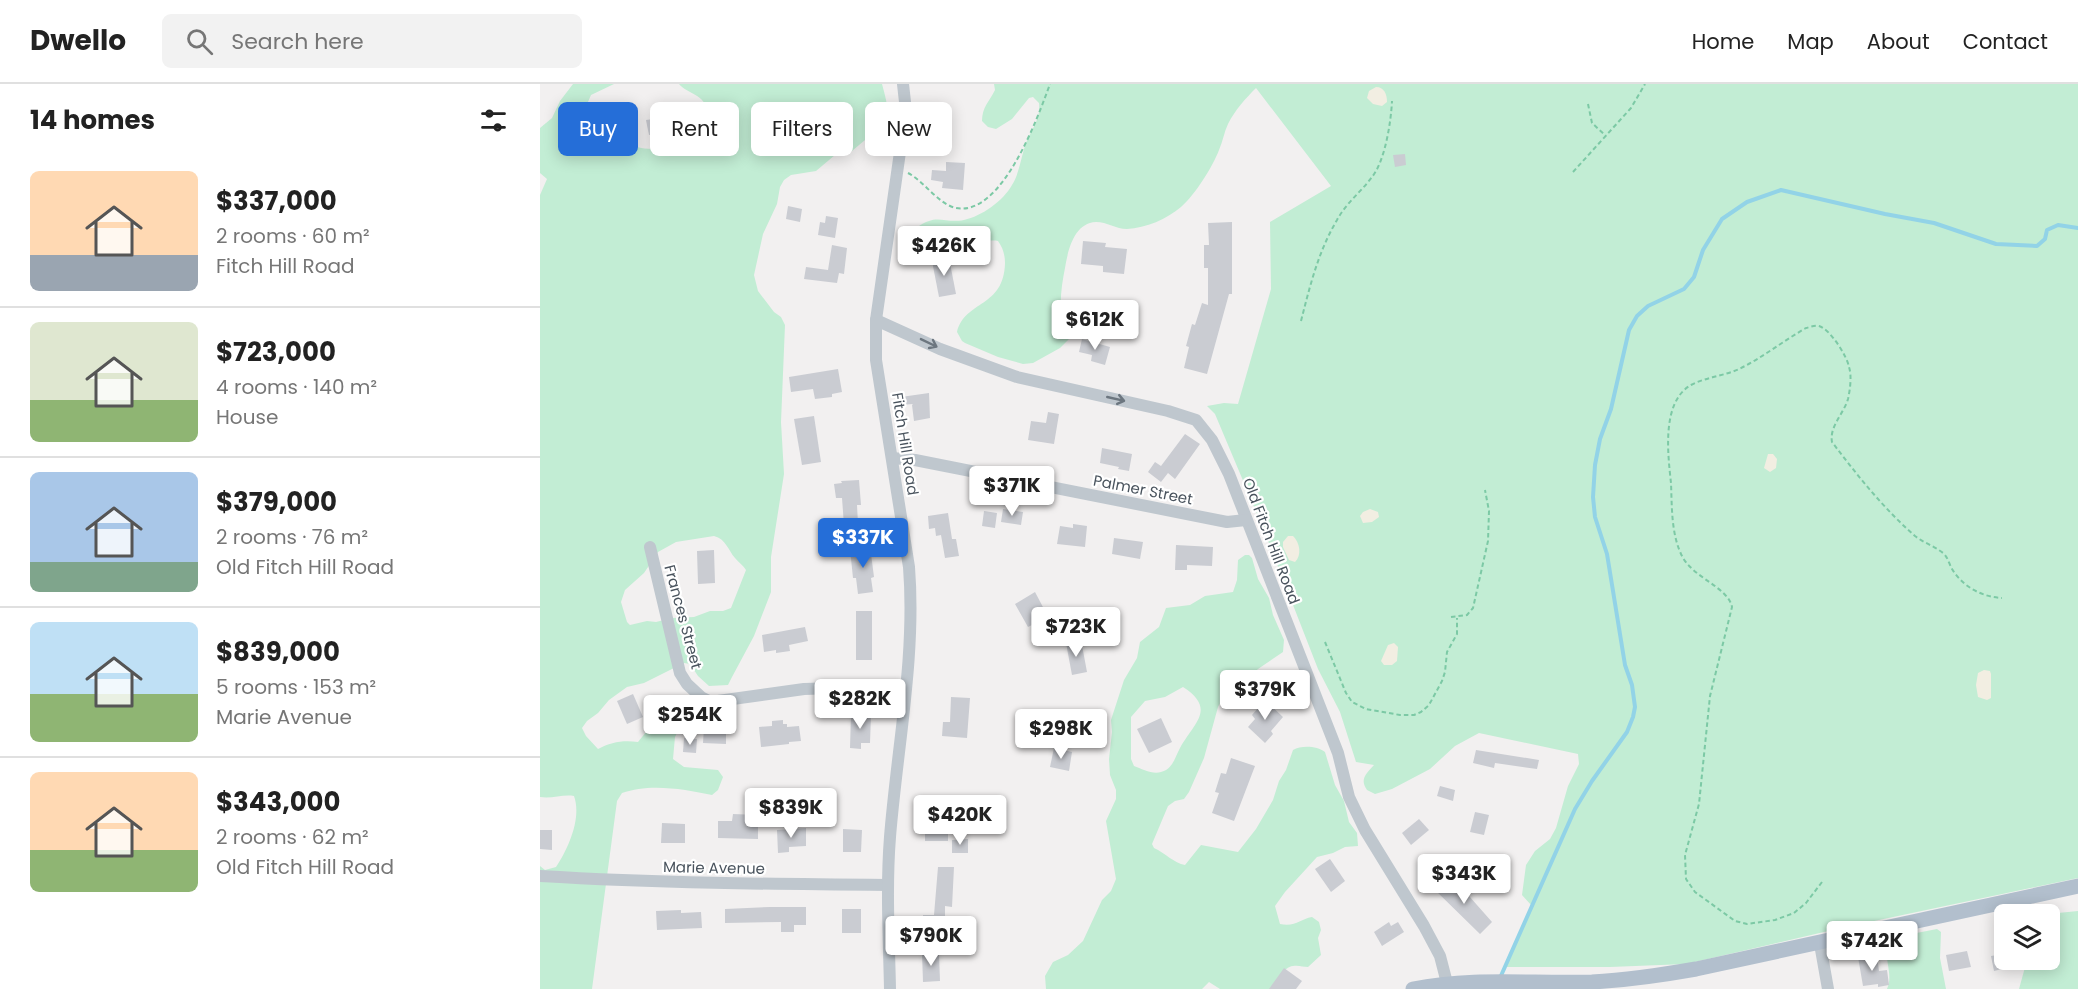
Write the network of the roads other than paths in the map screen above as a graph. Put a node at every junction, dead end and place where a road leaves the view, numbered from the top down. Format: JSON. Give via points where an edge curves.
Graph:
{"nodes":[{"id":1,"x":903,"y":84,"type":"edge"},
{"id":2,"x":876,"y":320,"type":"junction"},
{"id":3,"x":892,"y":458,"type":"junction"},
{"id":4,"x":1246,"y":520,"type":"junction"},
{"id":5,"x":650,"y":548,"type":"dead end"},
{"id":6,"x":905,"y":686,"type":"junction"},
{"id":7,"x":540,"y":876,"type":"edge"},
{"id":8,"x":888,"y":885,"type":"junction"},
{"id":9,"x":2078,"y":886,"type":"edge"},
{"id":10,"x":1820,"y":944,"type":"junction"},
{"id":11,"x":1448,"y":983,"type":"junction"},
{"id":12,"x":890,"y":989,"type":"edge"},
{"id":13,"x":1413,"y":989,"type":"edge"},
{"id":14,"x":1828,"y":989,"type":"edge"}],
"edges":[{"from":1,"to":2,"type":"street","name":"Fitch Hill Road","via":[[905,102]]},
{"from":2,"to":3,"type":"street","name":"Fitch Hill Road","via":[[876,360]]},
{"from":2,"to":4,"type":"street","name":"Old Fitch Hill Road","one_way":true,"via":[[1017,377],[1196,420],[1212,440]]},
{"from":3,"to":4,"type":"street","name":"Palmer Street","via":[[1227,522]]},
{"from":3,"to":6,"type":"street","name":"Fitch Hill Road","via":[[911,595]]},
{"from":4,"to":11,"type":"street","name":"Old Fitch Hill Road","via":[[1338,753],[1349,797],[1440,956]]},
{"from":5,"to":6,"type":"street","name":"Frances Street","via":[[680,673],[705,700],[814,688]]},
{"from":6,"to":8,"type":"street","name":"Fitch Hill Road"},
{"from":7,"to":8,"type":"street","name":"Marie Avenue"},
{"from":8,"to":12,"type":"street","name":"Fitch Hill Road"},
{"from":9,"to":10,"type":"main road"},
{"from":10,"to":11,"type":"main road","via":[[1641,978]]},
{"from":10,"to":14,"type":"street"},
{"from":11,"to":13,"type":"main road"}]}
